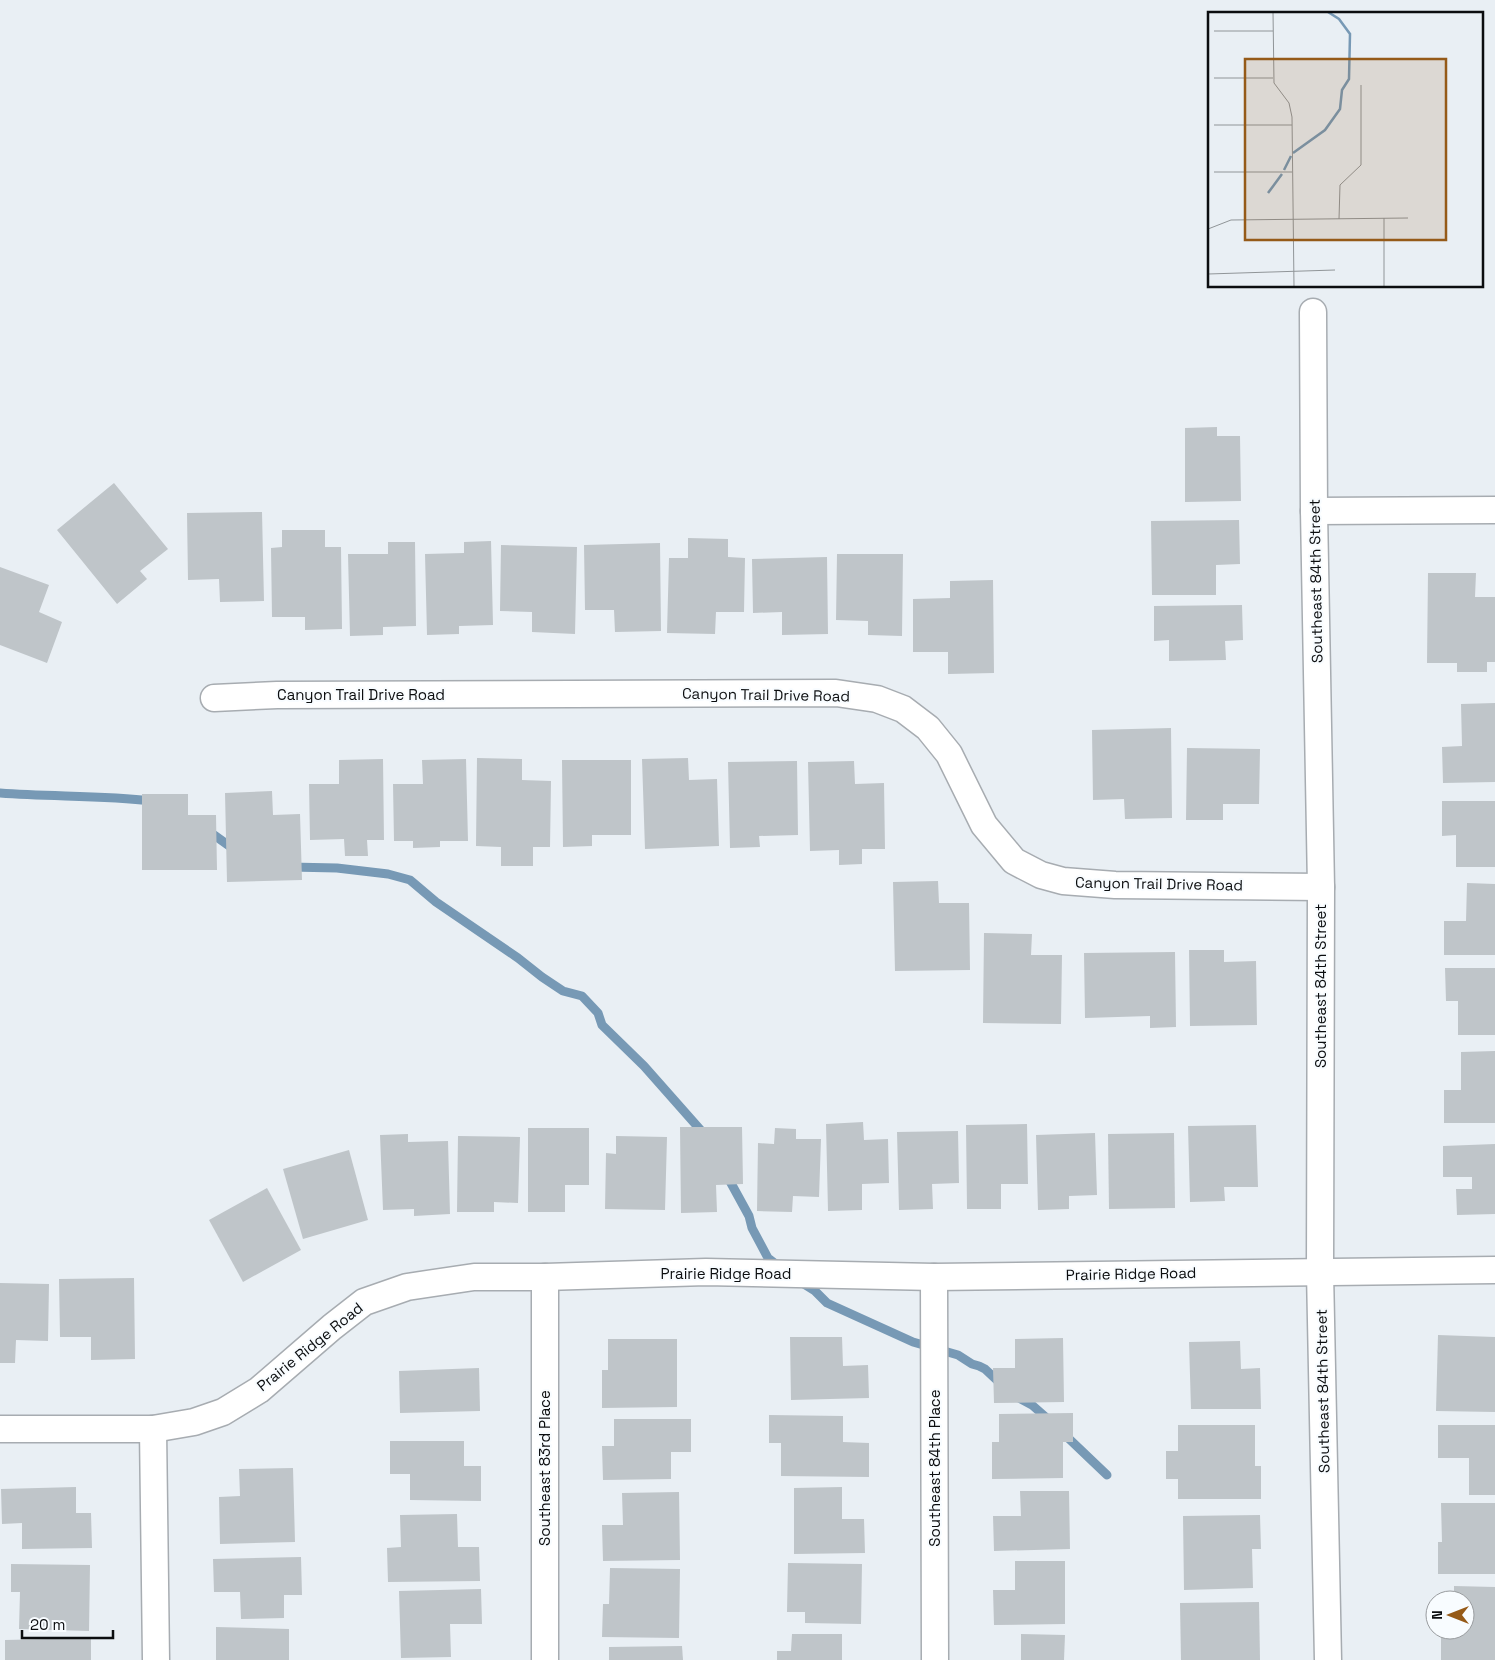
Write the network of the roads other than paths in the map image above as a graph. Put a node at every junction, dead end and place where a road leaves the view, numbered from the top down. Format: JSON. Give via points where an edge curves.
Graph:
{"nodes":[{"id":1,"x":1313,"y":312,"type":"dead end"},
{"id":2,"x":1314,"y":510,"type":"junction"},
{"id":3,"x":1495,"y":510,"type":"edge"},
{"id":4,"x":214,"y":698,"type":"dead end"},
{"id":5,"x":1321,"y":887,"type":"junction"},
{"id":6,"x":1495,"y":1270,"type":"edge"},
{"id":7,"x":1320,"y":1272,"type":"junction"},
{"id":8,"x":545,"y":1277,"type":"junction"},
{"id":9,"x":934,"y":1277,"type":"junction"},
{"id":10,"x":0,"y":1429,"type":"edge"},
{"id":11,"x":153,"y":1429,"type":"junction"},
{"id":12,"x":156,"y":1660,"type":"edge"},
{"id":13,"x":545,"y":1660,"type":"edge"},
{"id":14,"x":935,"y":1660,"type":"edge"},
{"id":15,"x":1328,"y":1660,"type":"edge"}],
"edges":[{"from":1,"to":2,"type":"street","name":"Southeast 84th Street"},
{"from":2,"to":3,"type":"street"},
{"from":2,"to":5,"type":"street","name":"Southeast 84th Street"},
{"from":4,"to":5,"type":"street","name":"Canyon Trail Drive Road","via":[[836,693],[877,699],[903,708],[928,728],[948,754],[984,825],[1014,861],[1041,875],[1063,881],[1115,885]]},
{"from":5,"to":7,"type":"street","name":"Southeast 84th Street"},
{"from":6,"to":7,"type":"street","name":"Prairie Ridge Road"},
{"from":7,"to":9,"type":"street","name":"Prairie Ridge Road"},
{"from":7,"to":15,"type":"street","name":"Southeast 84th Street"},
{"from":8,"to":9,"type":"street","name":"Prairie Ridge Road","via":[[706,1272]]},
{"from":8,"to":11,"type":"street","name":"Prairie Ridge Road","via":[[474,1277],[407,1287],[364,1302],[259,1390],[223,1412],[194,1422]]},
{"from":8,"to":13,"type":"street","name":"Southeast 83rd Place"},
{"from":9,"to":14,"type":"street","name":"Southeast 84th Place"},
{"from":10,"to":11,"type":"street","name":"Prairie Ridge Road"},
{"from":11,"to":12,"type":"street"}]}
